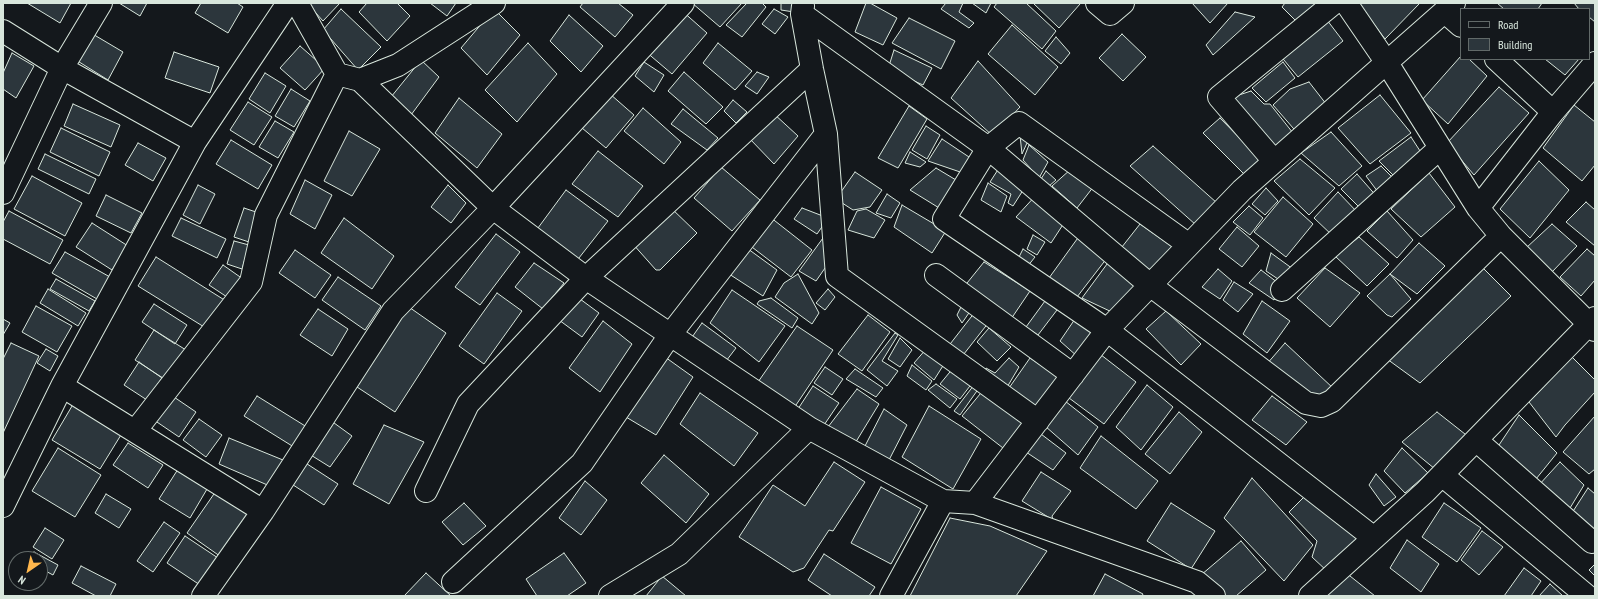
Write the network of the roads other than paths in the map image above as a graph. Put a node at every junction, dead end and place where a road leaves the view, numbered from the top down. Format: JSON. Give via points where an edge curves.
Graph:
{"nodes":[{"id":1,"x":100,"y":3,"type":"edge"},
{"id":2,"x":288,"y":3,"type":"edge"},
{"id":3,"x":298,"y":3,"type":"edge"},
{"id":4,"x":494,"y":3,"type":"edge"},
{"id":5,"x":683,"y":3,"type":"edge"},
{"id":6,"x":1097,"y":3,"type":"edge"},
{"id":7,"x":1123,"y":3,"type":"edge"},
{"id":8,"x":1334,"y":3,"type":"edge"},
{"id":9,"x":1346,"y":3,"type":"edge"},
{"id":10,"x":1450,"y":7,"type":"edge"},
{"id":11,"x":802,"y":8,"type":"edge"},
{"id":12,"x":1460,"y":24,"type":"edge"},
{"id":13,"x":3,"y":31,"type":"edge"},
{"id":14,"x":1497,"y":60,"type":"edge"},
{"id":15,"x":1388,"y":63,"type":"junction"},
{"id":16,"x":1595,"y":63,"type":"edge"},
{"id":17,"x":62,"y":68,"type":"junction"},
{"id":18,"x":812,"y":69,"type":"junction"},
{"id":19,"x":337,"y":74,"type":"junction"},
{"id":20,"x":360,"y":80,"type":"junction"},
{"id":21,"x":1552,"y":112,"type":"junction"},
{"id":22,"x":826,"y":134,"type":"junction"},
{"id":23,"x":195,"y":142,"type":"junction"},
{"id":24,"x":988,"y":148,"type":"junction"},
{"id":25,"x":1440,"y":148,"type":"junction"},
{"id":26,"x":1274,"y":162,"type":"junction"},
{"id":27,"x":3,"y":193,"type":"edge"},
{"id":28,"x":493,"y":208,"type":"junction"},
{"id":29,"x":1478,"y":208,"type":"junction"},
{"id":30,"x":1502,"y":236,"type":"junction"},
{"id":31,"x":1189,"y":245,"type":"junction"},
{"id":32,"x":936,"y":275,"type":"dead end"},
{"id":33,"x":586,"y":278,"type":"junction"},
{"id":34,"x":1150,"y":285,"type":"junction"},
{"id":35,"x":1282,"y":290,"type":"dead end"},
{"id":36,"x":1593,"y":324,"type":"edge"},
{"id":37,"x":1107,"y":330,"type":"junction"},
{"id":38,"x":670,"y":335,"type":"junction"},
{"id":39,"x":1073,"y":375,"type":"junction"},
{"id":40,"x":62,"y":386,"type":"junction"},
{"id":41,"x":1038,"y":421,"type":"junction"},
{"id":42,"x":809,"y":428,"type":"junction"},
{"id":43,"x":136,"y":430,"type":"junction"},
{"id":44,"x":1476,"y":440,"type":"junction"},
{"id":45,"x":1442,"y":475,"type":"junction"},
{"id":46,"x":426,"y":491,"type":"dead end"},
{"id":47,"x":944,"y":501,"type":"junction"},
{"id":48,"x":975,"y":503,"type":"junction"},
{"id":49,"x":3,"y":506,"type":"edge"},
{"id":50,"x":263,"y":511,"type":"junction"},
{"id":51,"x":1374,"y":538,"type":"junction"},
{"id":52,"x":1595,"y":540,"type":"edge"},
{"id":53,"x":453,"y":582,"type":"dead end"},
{"id":54,"x":203,"y":596,"type":"edge"},
{"id":55,"x":610,"y":596,"type":"edge"},
{"id":56,"x":891,"y":596,"type":"edge"},
{"id":57,"x":1214,"y":596,"type":"edge"},
{"id":58,"x":1310,"y":596,"type":"edge"},
{"id":59,"x":1587,"y":596,"type":"edge"}],
"edges":[{"from":1,"to":17,"type":"street"},
{"from":2,"to":23,"type":"street"},
{"from":3,"to":19,"type":"street"},
{"from":4,"to":20,"type":"street","via":[[398,65]]},
{"from":5,"to":28,"type":"street"},
{"from":6,"to":7,"type":"street","via":[[1110,14]]},
{"from":8,"to":26,"type":"street","via":[[1219,97]]},
{"from":9,"to":15,"type":"street"},
{"from":10,"to":12,"type":"street"},
{"from":10,"to":15,"type":"street"},
{"from":11,"to":18,"type":"street"},
{"from":11,"to":24,"type":"street"},
{"from":13,"to":17,"type":"street"},
{"from":14,"to":21,"type":"street"},
{"from":15,"to":25,"type":"street"},
{"from":15,"to":26,"type":"street"},
{"from":16,"to":21,"type":"street"},
{"from":17,"to":23,"type":"street"},
{"from":17,"to":27,"type":"street"},
{"from":18,"to":22,"type":"street"},
{"from":18,"to":33,"type":"street"},
{"from":19,"to":20,"type":"street"},
{"from":19,"to":43,"type":"street","via":[[266,215],[251,282]]},
{"from":20,"to":28,"type":"street"},
{"from":21,"to":29,"type":"street"},
{"from":22,"to":38,"type":"street"},
{"from":22,"to":41,"type":"street","via":[[837,276]]},
{"from":23,"to":40,"type":"street"},
{"from":24,"to":31,"type":"street","via":[[1019,123]]},
{"from":24,"to":34,"type":"street"},
{"from":24,"to":37,"type":"street","via":[[944,219]]},
{"from":25,"to":29,"type":"street"},
{"from":25,"to":35,"type":"street"},
{"from":26,"to":31,"type":"street","via":[[1242,190]]},
{"from":28,"to":33,"type":"street"},
{"from":28,"to":50,"type":"street","via":[[393,311]]},
{"from":29,"to":30,"type":"street"},
{"from":30,"to":34,"type":"street","via":[[1332,401],[1321,406],[1306,403]]},
{"from":30,"to":36,"type":"street"},
{"from":31,"to":34,"type":"street"},
{"from":32,"to":39,"type":"street"},
{"from":33,"to":38,"type":"street"},
{"from":33,"to":46,"type":"street","via":[[468,404]]},
{"from":34,"to":37,"type":"street"},
{"from":36,"to":44,"type":"street"},
{"from":37,"to":39,"type":"street"},
{"from":37,"to":51,"type":"street"},
{"from":38,"to":42,"type":"street"},
{"from":38,"to":53,"type":"street","via":[[582,464]]},
{"from":39,"to":41,"type":"street"},
{"from":40,"to":43,"type":"street"},
{"from":40,"to":49,"type":"street"},
{"from":41,"to":48,"type":"street"},
{"from":42,"to":47,"type":"street"},
{"from":42,"to":55,"type":"street","via":[[679,554]]},
{"from":43,"to":50,"type":"street"},
{"from":44,"to":45,"type":"street"},
{"from":44,"to":52,"type":"street","via":[[1592,542]]},
{"from":45,"to":51,"type":"street"},
{"from":45,"to":59,"type":"street"},
{"from":47,"to":48,"type":"street"},
{"from":47,"to":56,"type":"street"},
{"from":48,"to":57,"type":"street","via":[[1197,582]]},
{"from":50,"to":54,"type":"street"},
{"from":51,"to":58,"type":"street"}]}
